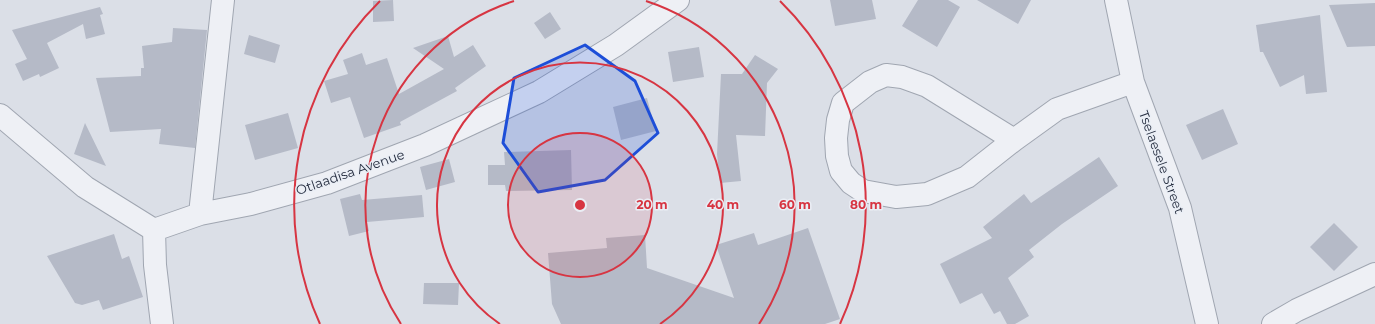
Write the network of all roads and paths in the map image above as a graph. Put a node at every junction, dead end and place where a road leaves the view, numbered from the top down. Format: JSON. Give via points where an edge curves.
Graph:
{"nodes":[{"id":1,"x":223,"y":0,"type":"edge"},
{"id":2,"x":678,"y":0,"type":"edge"},
{"id":3,"x":1116,"y":0,"type":"edge"},
{"id":4,"x":1133,"y":82,"type":"junction"},
{"id":5,"x":0,"y":115,"type":"edge"},
{"id":6,"x":1014,"y":140,"type":"junction"},
{"id":7,"x":200,"y":214,"type":"junction"},
{"id":8,"x":154,"y":230,"type":"junction"},
{"id":9,"x":1375,"y":274,"type":"edge"},
{"id":10,"x":159,"y":322,"type":"edge"},
{"id":11,"x":1207,"y":324,"type":"edge"},
{"id":12,"x":1273,"y":324,"type":"edge"}],
"edges":[{"from":1,"to":7,"type":"street"},
{"from":2,"to":7,"type":"street","name":"Otlaadisa Avenue","via":[[616,45],[539,92],[425,145],[327,182],[251,204]]},
{"from":3,"to":4,"type":"street","name":"Tselaesele Street"},
{"from":4,"to":6,"type":"street","via":[[1057,109]]},
{"from":4,"to":11,"type":"street","name":"Tselaesele Street","via":[[1180,208]]},
{"from":5,"to":8,"type":"street","via":[[85,187]]},
{"from":6,"to":6,"type":"street","via":[[967,178],[927,194],[896,197],[863,191],[851,183],[841,171],[836,138],[843,103],[870,82],[886,75],[902,77],[927,86]]},
{"from":7,"to":8,"type":"street","name":"Otlaadisa Avenue"},
{"from":8,"to":10,"type":"street"},
{"from":9,"to":12,"type":"street","via":[[1297,310]]}]}
